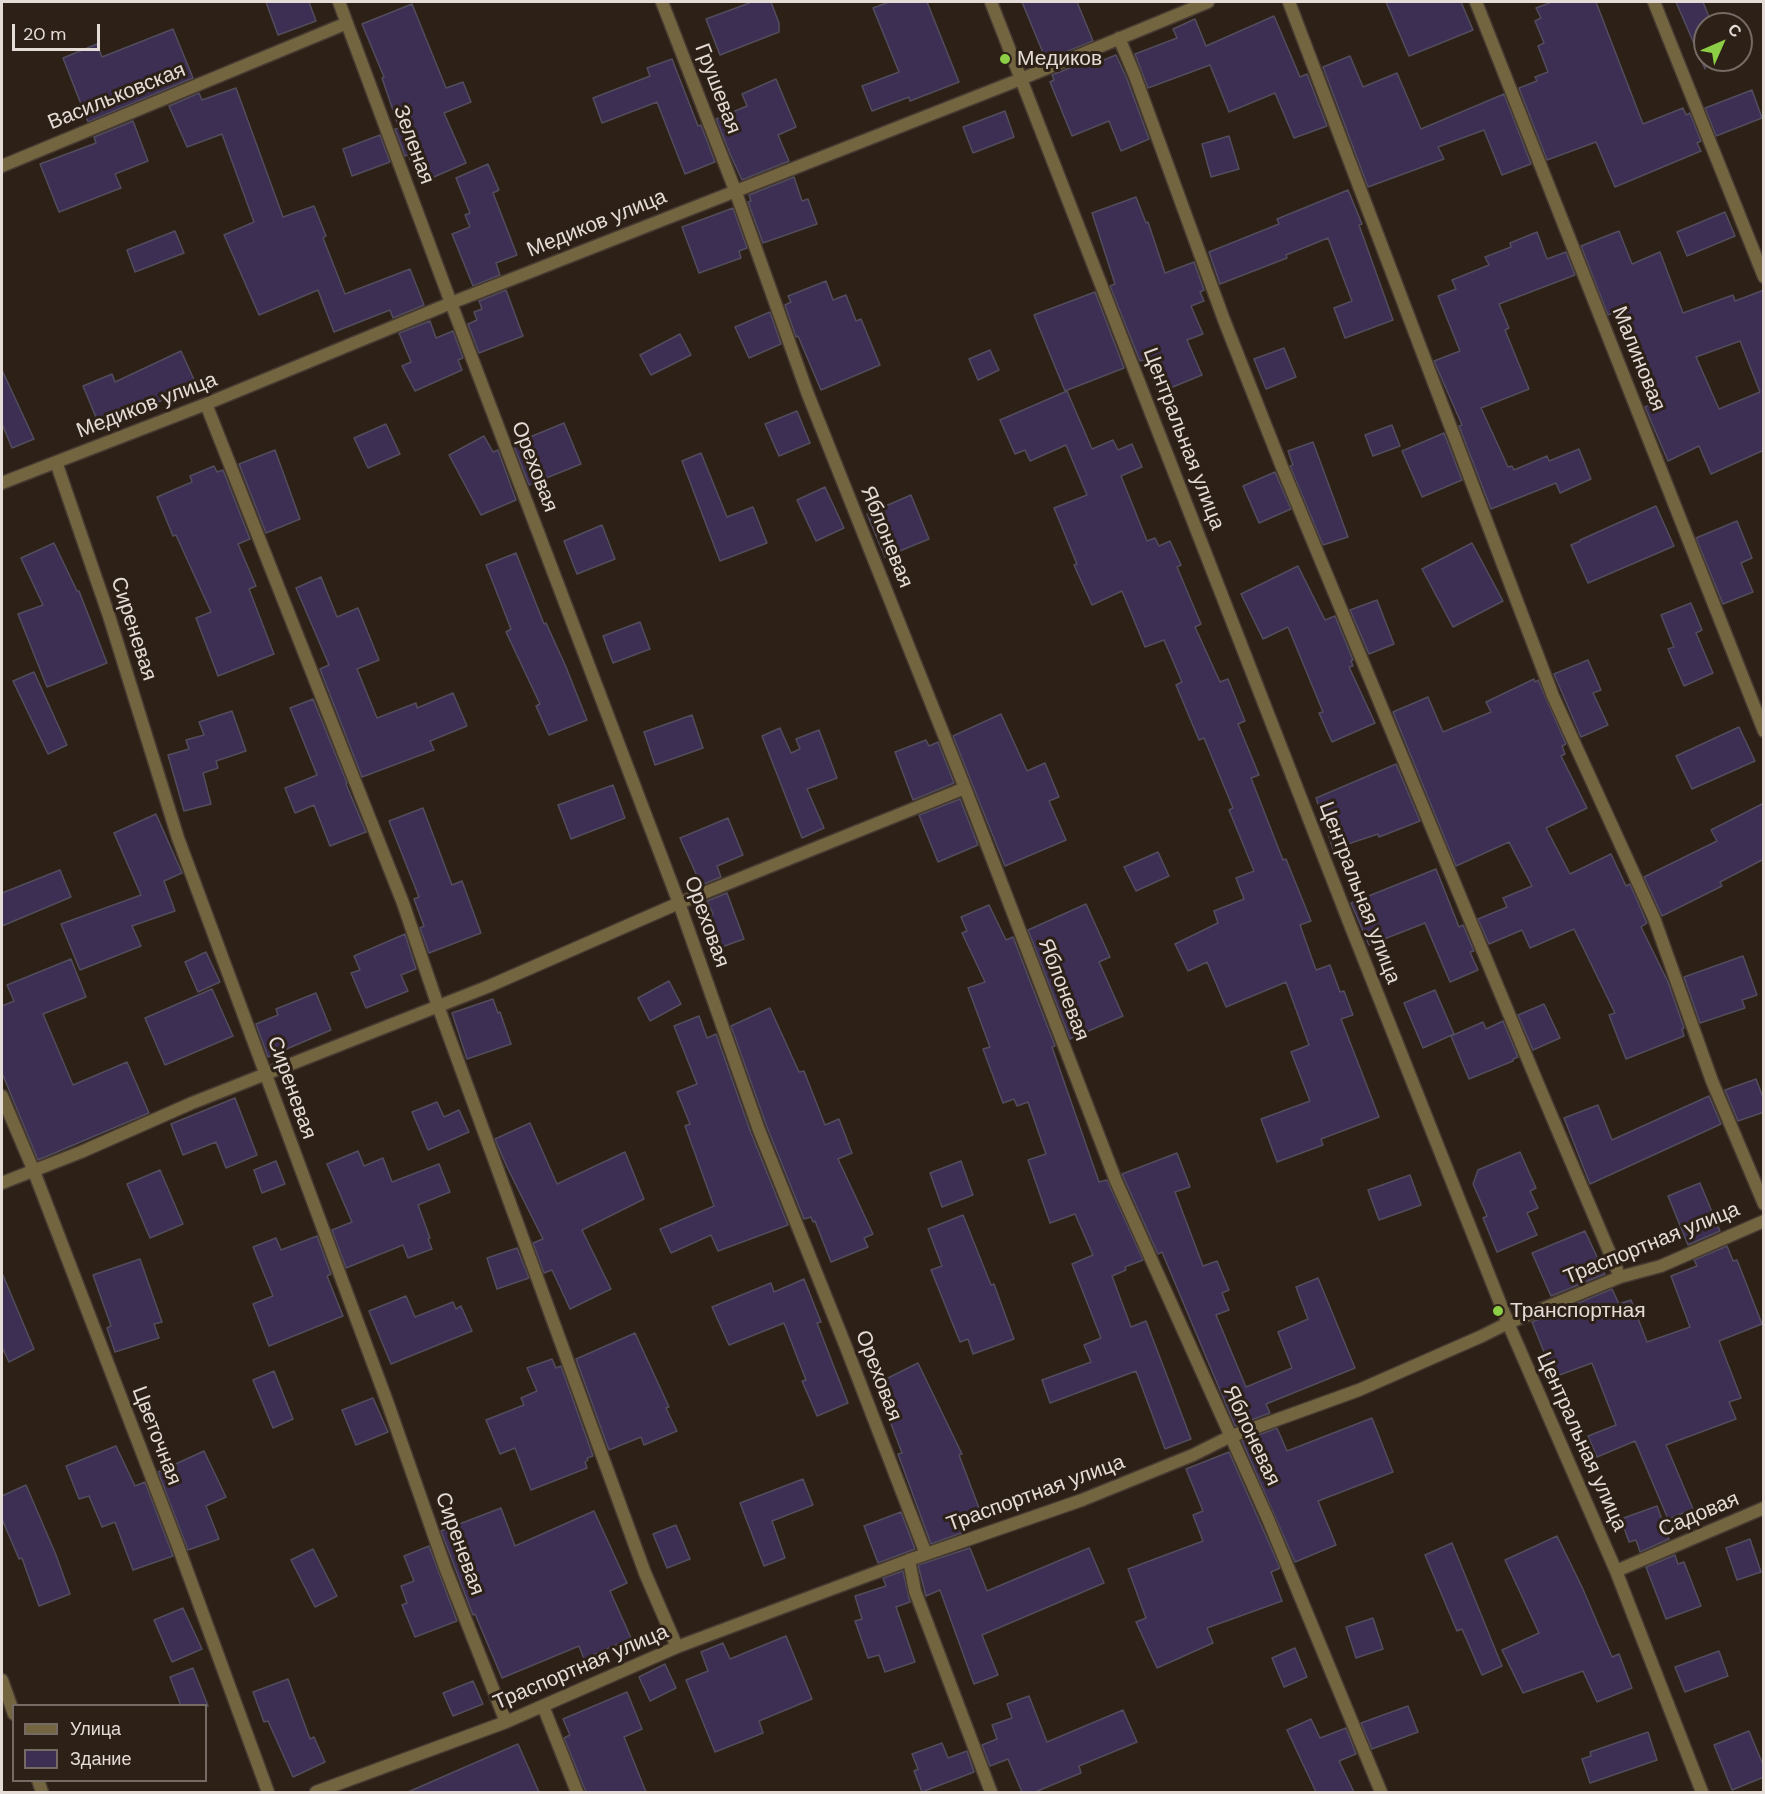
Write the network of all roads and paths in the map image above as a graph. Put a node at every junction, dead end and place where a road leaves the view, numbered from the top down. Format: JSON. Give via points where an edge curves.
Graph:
{"nodes":[{"id":1,"x":339,"y":2,"type":"edge"},
{"id":2,"x":662,"y":2,"type":"edge"},
{"id":3,"x":991,"y":2,"type":"edge"},
{"id":4,"x":1208,"y":2,"type":"edge"},
{"id":5,"x":1289,"y":2,"type":"edge"},
{"id":6,"x":1476,"y":2,"type":"edge"},
{"id":7,"x":1654,"y":2,"type":"edge"},
{"id":8,"x":347,"y":23,"type":"junction"},
{"id":9,"x":1119,"y":38,"type":"junction"},
{"id":10,"x":1021,"y":79,"type":"junction"},
{"id":11,"x":2,"y":166,"type":"edge"},
{"id":12,"x":735,"y":190,"type":"junction"},
{"id":13,"x":1764,"y":277,"type":"edge"},
{"id":14,"x":451,"y":303,"type":"junction"},
{"id":15,"x":206,"y":404,"type":"junction"},
{"id":16,"x":56,"y":462,"type":"junction"},
{"id":17,"x":2,"y":483,"type":"edge"},
{"id":18,"x":1764,"y":731,"type":"edge"},
{"id":19,"x":965,"y":788,"type":"junction"},
{"id":20,"x":680,"y":903,"type":"junction"},
{"id":21,"x":438,"y":1006,"type":"junction"},
{"id":22,"x":265,"y":1075,"type":"junction"},
{"id":23,"x":2,"y":1096,"type":"edge"},
{"id":24,"x":33,"y":1169,"type":"junction"},
{"id":25,"x":2,"y":1183,"type":"edge"},
{"id":26,"x":1764,"y":1204,"type":"edge"},
{"id":27,"x":1764,"y":1221,"type":"edge"},
{"id":28,"x":1620,"y":1277,"type":"junction"},
{"id":29,"x":1508,"y":1323,"type":"junction"},
{"id":30,"x":1229,"y":1437,"type":"junction"},
{"id":31,"x":1764,"y":1508,"type":"edge"},
{"id":32,"x":926,"y":1554,"type":"junction"},
{"id":33,"x":909,"y":1560,"type":"junction"},
{"id":34,"x":1616,"y":1571,"type":"junction"},
{"id":35,"x":676,"y":1647,"type":"junction"},
{"id":36,"x":2,"y":1680,"type":"edge"},
{"id":37,"x":543,"y":1706,"type":"junction"},
{"id":38,"x":12,"y":1708,"type":"edge"},
{"id":39,"x":506,"y":1722,"type":"junction"},
{"id":40,"x":268,"y":1792,"type":"edge"},
{"id":41,"x":316,"y":1792,"type":"edge"},
{"id":42,"x":577,"y":1792,"type":"edge"},
{"id":43,"x":991,"y":1792,"type":"edge"},
{"id":44,"x":1380,"y":1792,"type":"edge"},
{"id":45,"x":1702,"y":1792,"type":"edge"}],
"edges":[{"from":1,"to":8,"type":"street","name":"Зеленая"},
{"from":2,"to":12,"type":"street","name":"Грушевая"},
{"from":3,"to":10,"type":"street","name":"Центральная улица"},
{"from":4,"to":9,"type":"street","name":"Медиков улица"},
{"from":5,"to":26,"type":"street","via":[[1553,696],[1654,918],[1712,1081]]},
{"from":6,"to":18,"type":"street","name":"Малиновая"},
{"from":7,"to":13,"type":"street"},
{"from":8,"to":11,"type":"street","name":"Васильковская"},
{"from":8,"to":14,"type":"street","name":"Зеленая"},
{"from":9,"to":10,"type":"street","name":"Медиков улица"},
{"from":9,"to":28,"type":"street","via":[[1282,467]]},
{"from":10,"to":12,"type":"street","name":"Медиков улица"},
{"from":10,"to":29,"type":"street","name":"Центральная улица"},
{"from":12,"to":14,"type":"street","name":"Медиков улица"},
{"from":12,"to":19,"type":"street","name":"Яблоневая","via":[[807,392]]},
{"from":14,"to":15,"type":"street","name":"Медиков улица"},
{"from":14,"to":20,"type":"street","name":"Ореховая"},
{"from":15,"to":16,"type":"street","name":"Медиков улица"},
{"from":15,"to":21,"type":"street","via":[[403,903]]},
{"from":16,"to":17,"type":"street","name":"Медиков улица"},
{"from":16,"to":22,"type":"street","name":"Сиреневая","via":[[178,838]]},
{"from":19,"to":20,"type":"street"},
{"from":19,"to":30,"type":"street","name":"Яблоневая","via":[[1116,1181]]},
{"from":20,"to":21,"type":"street"},
{"from":20,"to":32,"type":"street","name":"Ореховая","via":[[759,1130]]},
{"from":21,"to":22,"type":"street"},
{"from":21,"to":35,"type":"street","via":[[645,1573]]},
{"from":22,"to":24,"type":"street"},
{"from":22,"to":39,"type":"street","name":"Сиреневая"},
{"from":23,"to":24,"type":"street","name":"Цветочная"},
{"from":24,"to":25,"type":"street"},
{"from":24,"to":40,"type":"street","name":"Цветочная"},
{"from":27,"to":28,"type":"street","name":"Траспортная улица","via":[[1661,1266]]},
{"from":28,"to":29,"type":"street","name":"Траспортная улица"},
{"from":29,"to":30,"type":"street","name":"Траспортная улица","via":[[1359,1390]]},
{"from":29,"to":34,"type":"street","name":"Центральная улица"},
{"from":30,"to":32,"type":"street","name":"Траспортная улица","via":[[1082,1500]]},
{"from":30,"to":44,"type":"street","name":"Яблоневая","via":[[1268,1520]]},
{"from":31,"to":34,"type":"street","name":"Садовая"},
{"from":32,"to":33,"type":"street","name":"Траспортная улица"},
{"from":33,"to":35,"type":"street","name":"Траспортная улица"},
{"from":33,"to":43,"type":"street","via":[[915,1591]]},
{"from":34,"to":45,"type":"street","name":"Центральная улица"},
{"from":35,"to":37,"type":"street","name":"Траспортная улица"},
{"from":36,"to":38,"type":"street"},
{"from":37,"to":39,"type":"street","name":"Траспортная улица"},
{"from":37,"to":42,"type":"street"},
{"from":39,"to":41,"type":"street","name":"Траспортная улица"}]}
